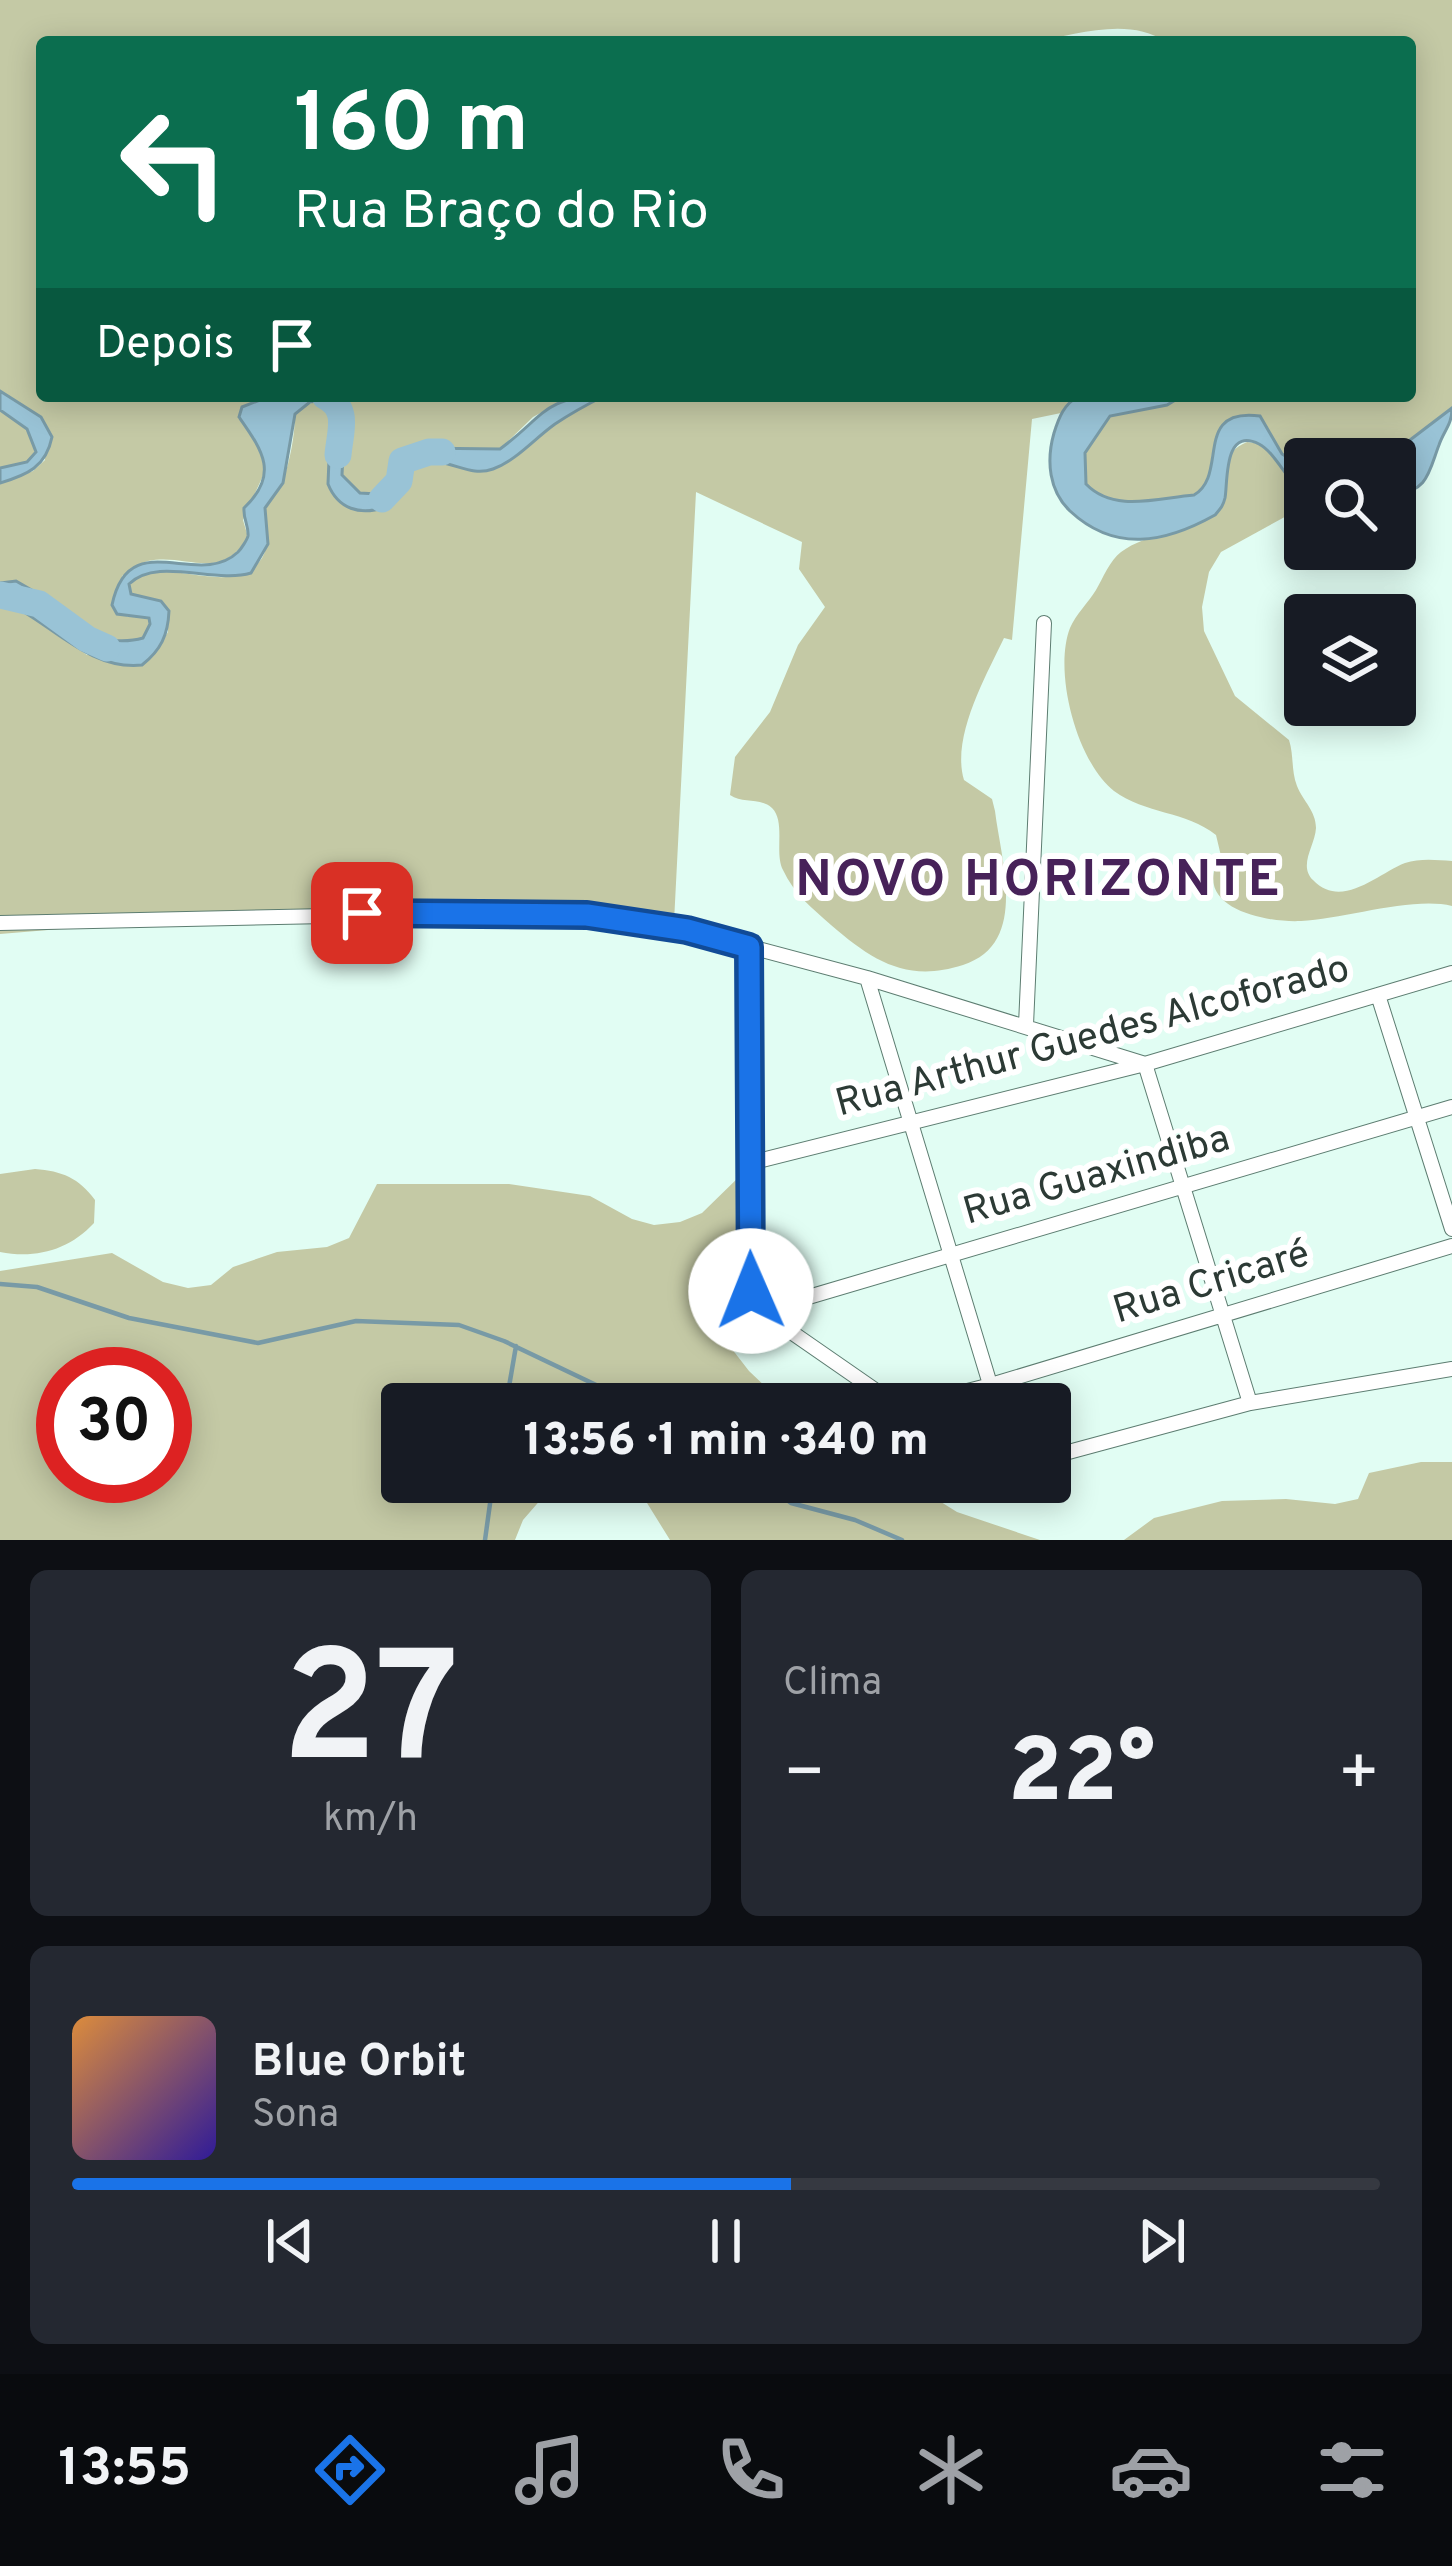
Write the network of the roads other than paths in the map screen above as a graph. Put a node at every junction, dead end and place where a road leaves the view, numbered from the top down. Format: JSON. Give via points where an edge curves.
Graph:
{"nodes":[{"id":1,"x":1044,"y":623,"type":"dead end"},
{"id":2,"x":0,"y":923,"type":"edge"},
{"id":3,"x":749,"y":947,"type":"junction"},
{"id":4,"x":1452,"y":973,"type":"edge"},
{"id":5,"x":867,"y":978,"type":"junction"},
{"id":6,"x":1378,"y":995,"type":"junction"},
{"id":7,"x":1026,"y":1024,"type":"junction"},
{"id":8,"x":1145,"y":1064,"type":"junction"},
{"id":9,"x":1452,"y":1107,"type":"edge"},
{"id":10,"x":1418,"y":1117,"type":"junction"},
{"id":11,"x":909,"y":1123,"type":"junction"},
{"id":12,"x":750,"y":1163,"type":"junction"},
{"id":13,"x":1183,"y":1188,"type":"junction"},
{"id":14,"x":1452,"y":1229,"type":"edge"},
{"id":15,"x":1452,"y":1246,"type":"edge"},
{"id":16,"x":951,"y":1253,"type":"junction"},
{"id":17,"x":761,"y":1311,"type":"junction"},
{"id":18,"x":1223,"y":1314,"type":"junction"},
{"id":19,"x":1452,"y":1369,"type":"edge"},
{"id":20,"x":866,"y":1383,"type":"edge"},
{"id":21,"x":990,"y":1383,"type":"edge"},
{"id":22,"x":998,"y":1383,"type":"edge"},
{"id":23,"x":1250,"y":1403,"type":"junction"},
{"id":24,"x":1071,"y":1451,"type":"edge"}],
"edges":[{"from":1,"to":7,"type":"street"},
{"from":2,"to":3,"type":"street","via":[[517,912],[628,919]]},
{"from":3,"to":5,"type":"street"},
{"from":3,"to":12,"type":"street"},
{"from":4,"to":6,"type":"street","name":"Rua Arthur Guedes Alcoforado"},
{"from":5,"to":7,"type":"street"},
{"from":5,"to":11,"type":"street"},
{"from":6,"to":8,"type":"street","name":"Rua Arthur Guedes Alcoforado"},
{"from":6,"to":10,"type":"street"},
{"from":7,"to":8,"type":"street"},
{"from":8,"to":11,"type":"street","name":"Rua Arthur Guedes Alcoforado"},
{"from":8,"to":13,"type":"street"},
{"from":9,"to":10,"type":"street","name":"Rua Guaxindiba"},
{"from":10,"to":13,"type":"street","name":"Rua Guaxindiba"},
{"from":10,"to":14,"type":"street"},
{"from":11,"to":12,"type":"street","name":"Rua Arthur Guedes Alcoforado"},
{"from":11,"to":16,"type":"street"},
{"from":12,"to":17,"type":"street","via":[[750,1283]]},
{"from":13,"to":16,"type":"street","name":"Rua Guaxindiba"},
{"from":13,"to":18,"type":"street"},
{"from":15,"to":18,"type":"street","name":"Rua Cricaré"},
{"from":16,"to":17,"type":"street","name":"Rua Guaxindiba"},
{"from":16,"to":21,"type":"street"},
{"from":17,"to":20,"type":"street"},
{"from":18,"to":22,"type":"street","name":"Rua Cricaré"},
{"from":18,"to":23,"type":"street"},
{"from":19,"to":23,"type":"street"},
{"from":23,"to":24,"type":"street"}]}
